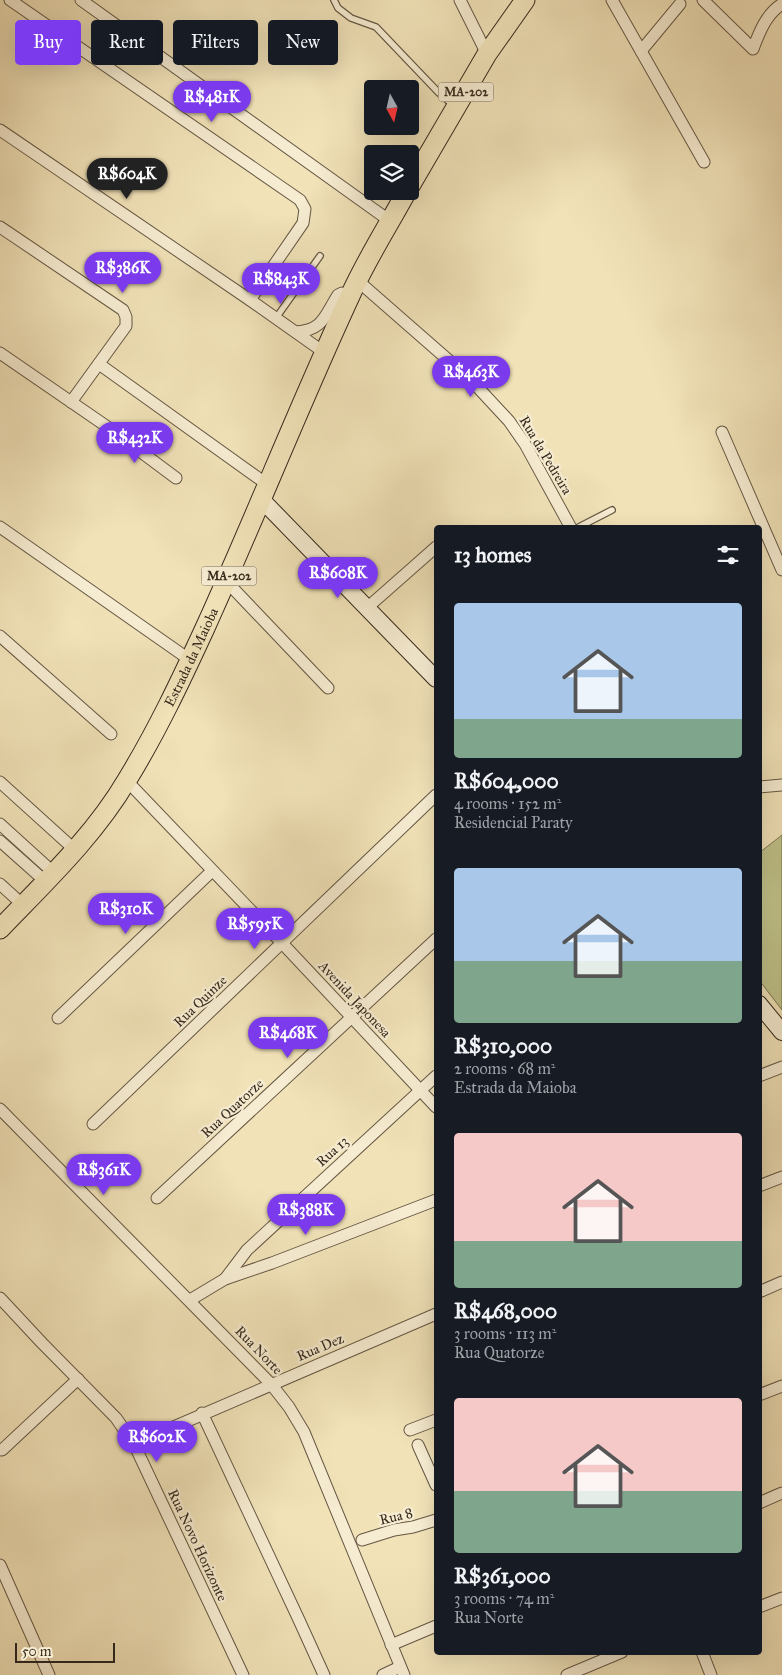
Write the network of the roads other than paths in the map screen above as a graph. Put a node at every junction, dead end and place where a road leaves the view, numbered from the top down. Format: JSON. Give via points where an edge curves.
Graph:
{"nodes":[{"id":1,"x":10,"y":0,"type":"edge"},
{"id":2,"x":81,"y":0,"type":"edge"},
{"id":3,"x":334,"y":0,"type":"edge"},
{"id":4,"x":460,"y":0,"type":"edge"},
{"id":5,"x":525,"y":0,"type":"edge"},
{"id":6,"x":612,"y":0,"type":"edge"},
{"id":7,"x":703,"y":0,"type":"edge"},
{"id":8,"x":680,"y":4,"type":"dead end"},
{"id":9,"x":782,"y":4,"type":"edge"},
{"id":10,"x":642,"y":51,"type":"junction"},
{"id":11,"x":487,"y":54,"type":"junction"},
{"id":12,"x":457,"y":108,"type":"junction"},
{"id":13,"x":0,"y":130,"type":"edge"},
{"id":14,"x":704,"y":162,"type":"dead end"},
{"id":15,"x":419,"y":171,"type":"edge"},
{"id":16,"x":402,"y":200,"type":"edge"},
{"id":17,"x":390,"y":221,"type":"junction"},
{"id":18,"x":0,"y":227,"type":"edge"},
{"id":19,"x":320,"y":256,"type":"dead end"},
{"id":20,"x":354,"y":288,"type":"junction"},
{"id":21,"x":250,"y":300,"type":"junction"},
{"id":22,"x":276,"y":318,"type":"junction"},
{"id":23,"x":296,"y":332,"type":"junction"},
{"id":24,"x":0,"y":353,"type":"edge"},
{"id":25,"x":325,"y":353,"type":"junction"},
{"id":26,"x":99,"y":364,"type":"junction"},
{"id":27,"x":71,"y":402,"type":"junction"},
{"id":28,"x":722,"y":432,"type":"dead end"},
{"id":29,"x":176,"y":478,"type":"dead end"},
{"id":30,"x":265,"y":493,"type":"junction"},
{"id":31,"x":612,"y":510,"type":"dead end"},
{"id":32,"x":569,"y":525,"type":"edge"},
{"id":33,"x":584,"y":525,"type":"edge"},
{"id":34,"x":0,"y":527,"type":"edge"},
{"id":35,"x":777,"y":545,"type":"edge"},
{"id":36,"x":434,"y":549,"type":"edge"},
{"id":37,"x":782,"y":570,"type":"edge"},
{"id":38,"x":226,"y":581,"type":"junction"},
{"id":39,"x":368,"y":607,"type":"junction"},
{"id":40,"x":0,"y":636,"type":"edge"},
{"id":41,"x":190,"y":660,"type":"junction"},
{"id":42,"x":434,"y":672,"type":"edge"},
{"id":43,"x":328,"y":688,"type":"dead end"},
{"id":44,"x":110,"y":734,"type":"dead end"},
{"id":45,"x":127,"y":781,"type":"junction"},
{"id":46,"x":0,"y":782,"type":"edge"},
{"id":47,"x":782,"y":785,"type":"edge"},
{"id":48,"x":762,"y":787,"type":"edge"},
{"id":49,"x":434,"y":797,"type":"edge"},
{"id":50,"x":0,"y":824,"type":"edge"},
{"id":51,"x":0,"y":841,"type":"edge"},
{"id":52,"x":75,"y":850,"type":"junction"},
{"id":53,"x":212,"y":871,"type":"junction"},
{"id":54,"x":50,"y":877,"type":"junction"},
{"id":55,"x":0,"y":884,"type":"edge"},
{"id":56,"x":23,"y":905,"type":"junction"},
{"id":57,"x":0,"y":929,"type":"edge"},
{"id":58,"x":434,"y":941,"type":"edge"},
{"id":59,"x":282,"y":943,"type":"junction"},
{"id":60,"x":762,"y":1008,"type":"edge"},
{"id":61,"x":58,"y":1018,"type":"dead end"},
{"id":62,"x":352,"y":1018,"type":"junction"},
{"id":63,"x":782,"y":1032,"type":"edge"},
{"id":64,"x":782,"y":1067,"type":"edge"},
{"id":65,"x":762,"y":1075,"type":"edge"},
{"id":66,"x":434,"y":1078,"type":"edge"},
{"id":67,"x":421,"y":1091,"type":"junction"},
{"id":68,"x":434,"y":1105,"type":"edge"},
{"id":69,"x":0,"y":1109,"type":"edge"},
{"id":70,"x":93,"y":1124,"type":"dead end"},
{"id":71,"x":782,"y":1177,"type":"edge"},
{"id":72,"x":762,"y":1185,"type":"edge"},
{"id":73,"x":157,"y":1198,"type":"dead end"},
{"id":74,"x":434,"y":1201,"type":"edge"},
{"id":75,"x":225,"y":1279,"type":"junction"},
{"id":76,"x":782,"y":1282,"type":"edge"},
{"id":77,"x":762,"y":1291,"type":"edge"},
{"id":78,"x":0,"y":1298,"type":"edge"},
{"id":79,"x":190,"y":1300,"type":"junction"},
{"id":80,"x":434,"y":1315,"type":"edge"},
{"id":81,"x":78,"y":1379,"type":"junction"},
{"id":82,"x":272,"y":1384,"type":"junction"},
{"id":83,"x":782,"y":1386,"type":"edge"},
{"id":84,"x":762,"y":1394,"type":"edge"},
{"id":85,"x":202,"y":1413,"type":"junction"},
{"id":86,"x":434,"y":1421,"type":"edge"},
{"id":87,"x":410,"y":1430,"type":"dead end"},
{"id":88,"x":134,"y":1444,"type":"junction"},
{"id":89,"x":418,"y":1445,"type":"dead end"},
{"id":90,"x":2,"y":1450,"type":"dead end"},
{"id":91,"x":434,"y":1481,"type":"edge"},
{"id":92,"x":782,"y":1494,"type":"edge"},
{"id":93,"x":762,"y":1502,"type":"edge"},
{"id":94,"x":434,"y":1521,"type":"edge"},
{"id":95,"x":362,"y":1540,"type":"dead end"},
{"id":96,"x":0,"y":1565,"type":"edge"},
{"id":97,"x":782,"y":1598,"type":"edge"},
{"id":98,"x":762,"y":1606,"type":"edge"},
{"id":99,"x":434,"y":1627,"type":"edge"},
{"id":100,"x":391,"y":1645,"type":"junction"},
{"id":101,"x":615,"y":1655,"type":"edge"},
{"id":102,"x":703,"y":1655,"type":"edge"},
{"id":103,"x":402,"y":1671,"type":"edge"},
{"id":104,"x":49,"y":1675,"type":"edge"},
{"id":105,"x":243,"y":1675,"type":"edge"},
{"id":106,"x":324,"y":1675,"type":"edge"},
{"id":107,"x":383,"y":1675,"type":"edge"},
{"id":108,"x":567,"y":1675,"type":"edge"},
{"id":109,"x":711,"y":1675,"type":"edge"}],
"edges":[{"from":1,"to":21,"type":"street","via":[[300,200],[305,209],[303,223]]},
{"from":2,"to":17,"type":"street"},
{"from":3,"to":12,"type":"lane","via":[[338,8],[352,18],[376,27]]},
{"from":4,"to":11,"type":"street"},
{"from":5,"to":11,"type":"main road","number":"MA-202"},
{"from":6,"to":10,"type":"street"},
{"from":7,"to":9,"type":"street","via":[[753,49],[761,28]]},
{"from":8,"to":10,"type":"street"},
{"from":10,"to":14,"type":"street"},
{"from":11,"to":12,"type":"main road","number":"MA-202"},
{"from":12,"to":15,"type":"main road","number":"MA-202"},
{"from":13,"to":21,"type":"street"},
{"from":16,"to":17,"type":"main road","name":"Estrada da Maioba","number":"MA-202"},
{"from":17,"to":20,"type":"main road","name":"Estrada da Maioba","number":"MA-202"},
{"from":18,"to":26,"type":"street","via":[[123,310],[126,326]]},
{"from":19,"to":22,"type":"lane"},
{"from":20,"to":23,"type":"street","via":[[338,295],[316,327]]},
{"from":20,"to":25,"type":"main road","name":"Estrada da Maioba","number":"MA-202"},
{"from":20,"to":32,"type":"street","name":"Rua da Pedreira","via":[[470,379],[509,421],[526,444]]},
{"from":21,"to":22,"type":"street"},
{"from":22,"to":23,"type":"street"},
{"from":23,"to":25,"type":"street"},
{"from":24,"to":27,"type":"street"},
{"from":25,"to":30,"type":"main road","name":"Estrada da Maioba","number":"MA-202"},
{"from":26,"to":27,"type":"street"},
{"from":26,"to":30,"type":"street"},
{"from":27,"to":29,"type":"street"},
{"from":28,"to":35,"type":"street"},
{"from":30,"to":38,"type":"main road","name":"Estrada da Maioba","number":"MA-202"},
{"from":30,"to":39,"type":"street"},
{"from":31,"to":33,"type":"lane"},
{"from":34,"to":41,"type":"street"},
{"from":35,"to":37,"type":"street"},
{"from":36,"to":39,"type":"street"},
{"from":38,"to":41,"type":"main road","name":"Estrada da Maioba","number":"MA-202"},
{"from":38,"to":43,"type":"street"},
{"from":39,"to":42,"type":"street"},
{"from":40,"to":44,"type":"street"},
{"from":41,"to":45,"type":"main road","name":"Estrada da Maioba","number":"MA-202"},
{"from":45,"to":52,"type":"main road","name":"Estrada da Maioba","number":"MA-202"},
{"from":45,"to":53,"type":"street","name":"Avenida Japonesa"},
{"from":46,"to":52,"type":"street"},
{"from":47,"to":48,"type":"street"},
{"from":49,"to":59,"type":"street","name":"Rua Quinze"},
{"from":50,"to":54,"type":"street"},
{"from":51,"to":54,"type":"street","via":[[21,860]]},
{"from":52,"to":54,"type":"main road","name":"Estrada da Maioba","number":"MA-202"},
{"from":53,"to":59,"type":"street","name":"Avenida Japonesa"},
{"from":53,"to":61,"type":"street"},
{"from":54,"to":56,"type":"main road","name":"Estrada da Maioba","number":"MA-202"},
{"from":55,"to":56,"type":"street"},
{"from":56,"to":57,"type":"main road","name":"Estrada da Maioba","number":"MA-202"},
{"from":58,"to":62,"type":"street","name":"Rua Quatorze"},
{"from":59,"to":62,"type":"street","name":"Avenida Japonesa"},
{"from":59,"to":70,"type":"street","name":"Rua Quinze"},
{"from":60,"to":63,"type":"street"},
{"from":62,"to":67,"type":"street","name":"Avenida Japonesa"},
{"from":62,"to":73,"type":"street","name":"Rua Quatorze"},
{"from":64,"to":65,"type":"street"},
{"from":66,"to":67,"type":"street","name":"Rua 13"},
{"from":67,"to":68,"type":"street","name":"Avenida Japonesa"},
{"from":67,"to":75,"type":"street","name":"Rua 13","via":[[247,1250]]},
{"from":69,"to":79,"type":"street","name":"Rua Norte"},
{"from":71,"to":72,"type":"street"},
{"from":74,"to":75,"type":"street"},
{"from":75,"to":79,"type":"street"},
{"from":76,"to":77,"type":"street"},
{"from":78,"to":81,"type":"street","name":"Rua Novo Horizonte"},
{"from":79,"to":82,"type":"street","name":"Rua Norte"},
{"from":80,"to":82,"type":"street","name":"Rua Dez"},
{"from":81,"to":88,"type":"street","name":"Rua Novo Horizonte","via":[[116,1418]]},
{"from":81,"to":90,"type":"street"},
{"from":82,"to":85,"type":"street","name":"Rua Dez"},
{"from":82,"to":100,"type":"street","name":"Rua Norte","via":[[304,1432]]},
{"from":83,"to":84,"type":"street"},
{"from":85,"to":88,"type":"street","name":"Rua Dez"},
{"from":85,"to":106,"type":"street"},
{"from":86,"to":87,"type":"street"},
{"from":88,"to":105,"type":"street","name":"Rua Novo Horizonte"},
{"from":89,"to":91,"type":"street"},
{"from":92,"to":93,"type":"street"},
{"from":94,"to":95,"type":"street","name":"Rua 8"},
{"from":96,"to":104,"type":"street"},
{"from":97,"to":98,"type":"street"},
{"from":99,"to":100,"type":"street"},
{"from":100,"to":103,"type":"street","name":"Rua Norte"},
{"from":101,"to":108,"type":"street"},
{"from":102,"to":109,"type":"street"},
{"from":103,"to":107,"type":"street"}]}
